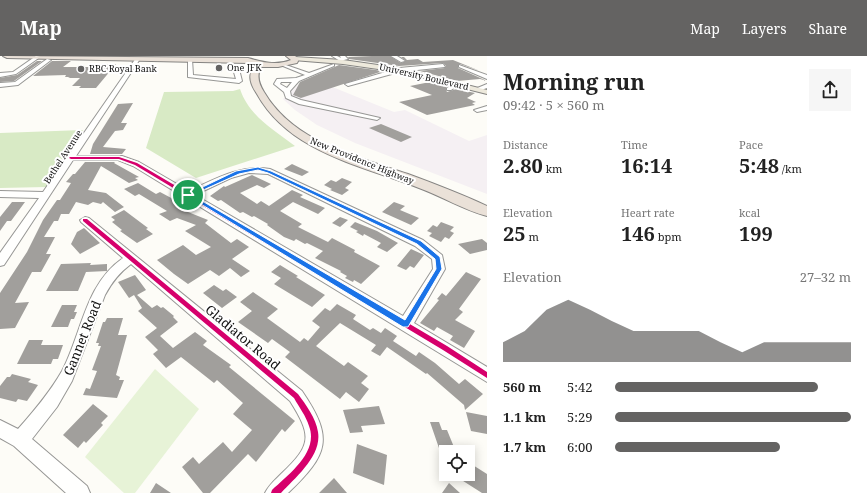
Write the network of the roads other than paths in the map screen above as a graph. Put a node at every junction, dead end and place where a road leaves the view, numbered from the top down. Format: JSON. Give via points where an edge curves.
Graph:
{"nodes":[{"id":1,"x":7,"y":56,"type":"edge"},
{"id":2,"x":86,"y":56,"type":"edge"},
{"id":3,"x":334,"y":56,"type":"edge"},
{"id":4,"x":393,"y":56,"type":"edge"},
{"id":5,"x":38,"y":57,"type":"edge"},
{"id":6,"x":138,"y":59,"type":"junction"},
{"id":7,"x":190,"y":59,"type":"junction"},
{"id":8,"x":251,"y":59,"type":"edge"},
{"id":9,"x":291,"y":59,"type":"edge"},
{"id":10,"x":343,"y":59,"type":"edge"},
{"id":11,"x":49,"y":60,"type":"dead end"},
{"id":12,"x":225,"y":60,"type":"junction"},
{"id":13,"x":403,"y":61,"type":"dead end"},
{"id":14,"x":361,"y":64,"type":"junction"},
{"id":15,"x":273,"y":65,"type":"junction"},
{"id":16,"x":328,"y":65,"type":"dead end"},
{"id":17,"x":443,"y":66,"type":"dead end"},
{"id":18,"x":461,"y":66,"type":"dead end"},
{"id":19,"x":476,"y":67,"type":"dead end"},
{"id":20,"x":236,"y":69,"type":"dead end"},
{"id":21,"x":399,"y":70,"type":"junction"},
{"id":22,"x":487,"y":72,"type":"edge"},
{"id":23,"x":308,"y":74,"type":"junction"},
{"id":24,"x":0,"y":75,"type":"edge"},
{"id":25,"x":487,"y":77,"type":"edge"},
{"id":26,"x":217,"y":78,"type":"junction"},
{"id":27,"x":253,"y":78,"type":"junction"},
{"id":28,"x":297,"y":80,"type":"junction"},
{"id":29,"x":348,"y":84,"type":"dead end"},
{"id":30,"x":457,"y":84,"type":"junction"},
{"id":31,"x":0,"y":85,"type":"edge"},
{"id":32,"x":206,"y":86,"type":"dead end"},
{"id":33,"x":449,"y":89,"type":"dead end"},
{"id":34,"x":487,"y":90,"type":"edge"},
{"id":35,"x":287,"y":91,"type":"junction"},
{"id":36,"x":487,"y":108,"type":"edge"},
{"id":37,"x":477,"y":110,"type":"dead end"},
{"id":38,"x":377,"y":118,"type":"dead end"},
{"id":39,"x":71,"y":158,"type":"junction"},
{"id":40,"x":0,"y":194,"type":"edge"},
{"id":41,"x":47,"y":194,"type":"junction"},
{"id":42,"x":188,"y":195,"type":"junction"},
{"id":43,"x":487,"y":204,"type":"edge"},
{"id":44,"x":487,"y":212,"type":"edge"},
{"id":45,"x":86,"y":220,"type":"dead end"},
{"id":46,"x":132,"y":258,"type":"junction"},
{"id":47,"x":0,"y":262,"type":"edge"},
{"id":48,"x":406,"y":324,"type":"junction"},
{"id":49,"x":487,"y":374,"type":"edge"},
{"id":50,"x":0,"y":428,"type":"edge"},
{"id":51,"x":20,"y":440,"type":"junction"},
{"id":52,"x":80,"y":493,"type":"edge"},
{"id":53,"x":275,"y":493,"type":"edge"}],
"edges":[{"from":1,"to":5,"type":"highway"},
{"from":2,"to":8,"type":"highway"},
{"from":3,"to":10,"type":"street"},
{"from":4,"to":13,"type":"street"},
{"from":5,"to":6,"type":"highway"},
{"from":5,"to":24,"type":"street","via":[[14,73]]},
{"from":6,"to":7,"type":"highway"},
{"from":6,"to":39,"type":"street","name":"Bethel Avenue"},
{"from":7,"to":12,"type":"highway"},
{"from":7,"to":26,"type":"street","via":[[190,76]]},
{"from":8,"to":12,"type":"highway"},
{"from":8,"to":15,"type":"highway"},
{"from":8,"to":27,"type":"highway","via":[[258,66]]},
{"from":9,"to":10,"type":"main road","name":"University Boulevard"},
{"from":9,"to":14,"type":"main road","name":"University Boulevard"},
{"from":9,"to":15,"type":"highway"},
{"from":9,"to":23,"type":"street"},
{"from":10,"to":14,"type":"main road","name":"University Boulevard"},
{"from":11,"to":31,"type":"street","via":[[16,84]]},
{"from":12,"to":27,"type":"highway","name":"New Providence Highway","via":[[251,65]]},
{"from":14,"to":21,"type":"main road","name":"University Boulevard"},
{"from":15,"to":43,"type":"highway","name":"New Providence Highway","via":[[261,72],[268,92],[285,114],[305,129],[353,153]]},
{"from":16,"to":23,"type":"street"},
{"from":17,"to":21,"type":"street"},
{"from":18,"to":25,"type":"street"},
{"from":19,"to":22,"type":"street"},
{"from":20,"to":26,"type":"street","via":[[239,81]]},
{"from":21,"to":29,"type":"street"},
{"from":21,"to":30,"type":"main road","name":"University Boulevard"},
{"from":23,"to":28,"type":"street"},
{"from":26,"to":32,"type":"street"},
{"from":27,"to":44,"type":"highway","name":"New Providence Highway","via":[[269,110],[305,138],[341,155]]},
{"from":28,"to":35,"type":"street"},
{"from":28,"to":35,"type":"street","via":[[279,80],[277,84]]},
{"from":30,"to":33,"type":"street"},
{"from":30,"to":34,"type":"main road","name":"University Boulevard","via":[[478,93]]},
{"from":35,"to":38,"type":"street","via":[[288,96],[299,102]]},
{"from":36,"to":37,"type":"street"},
{"from":39,"to":41,"type":"street","name":"Bethel Avenue"},
{"from":39,"to":42,"type":"street","via":[[125,160]]},
{"from":40,"to":41,"type":"street"},
{"from":41,"to":47,"type":"street","name":"Bethel Avenue"},
{"from":42,"to":48,"type":"street"},
{"from":42,"to":48,"type":"street","via":[[238,172],[258,169],[270,172],[419,243],[438,258],[439,269]]},
{"from":45,"to":46,"type":"street","name":"Gladiator Road"},
{"from":46,"to":51,"type":"street","name":"Gannet Road","via":[[115,268],[108,277],[67,376],[53,399]]},
{"from":46,"to":53,"type":"street","name":"Gladiator Road","via":[[296,396],[311,421],[315,438],[307,461]]},
{"from":48,"to":49,"type":"street"},
{"from":50,"to":51,"type":"street"},
{"from":51,"to":52,"type":"street"}]}
